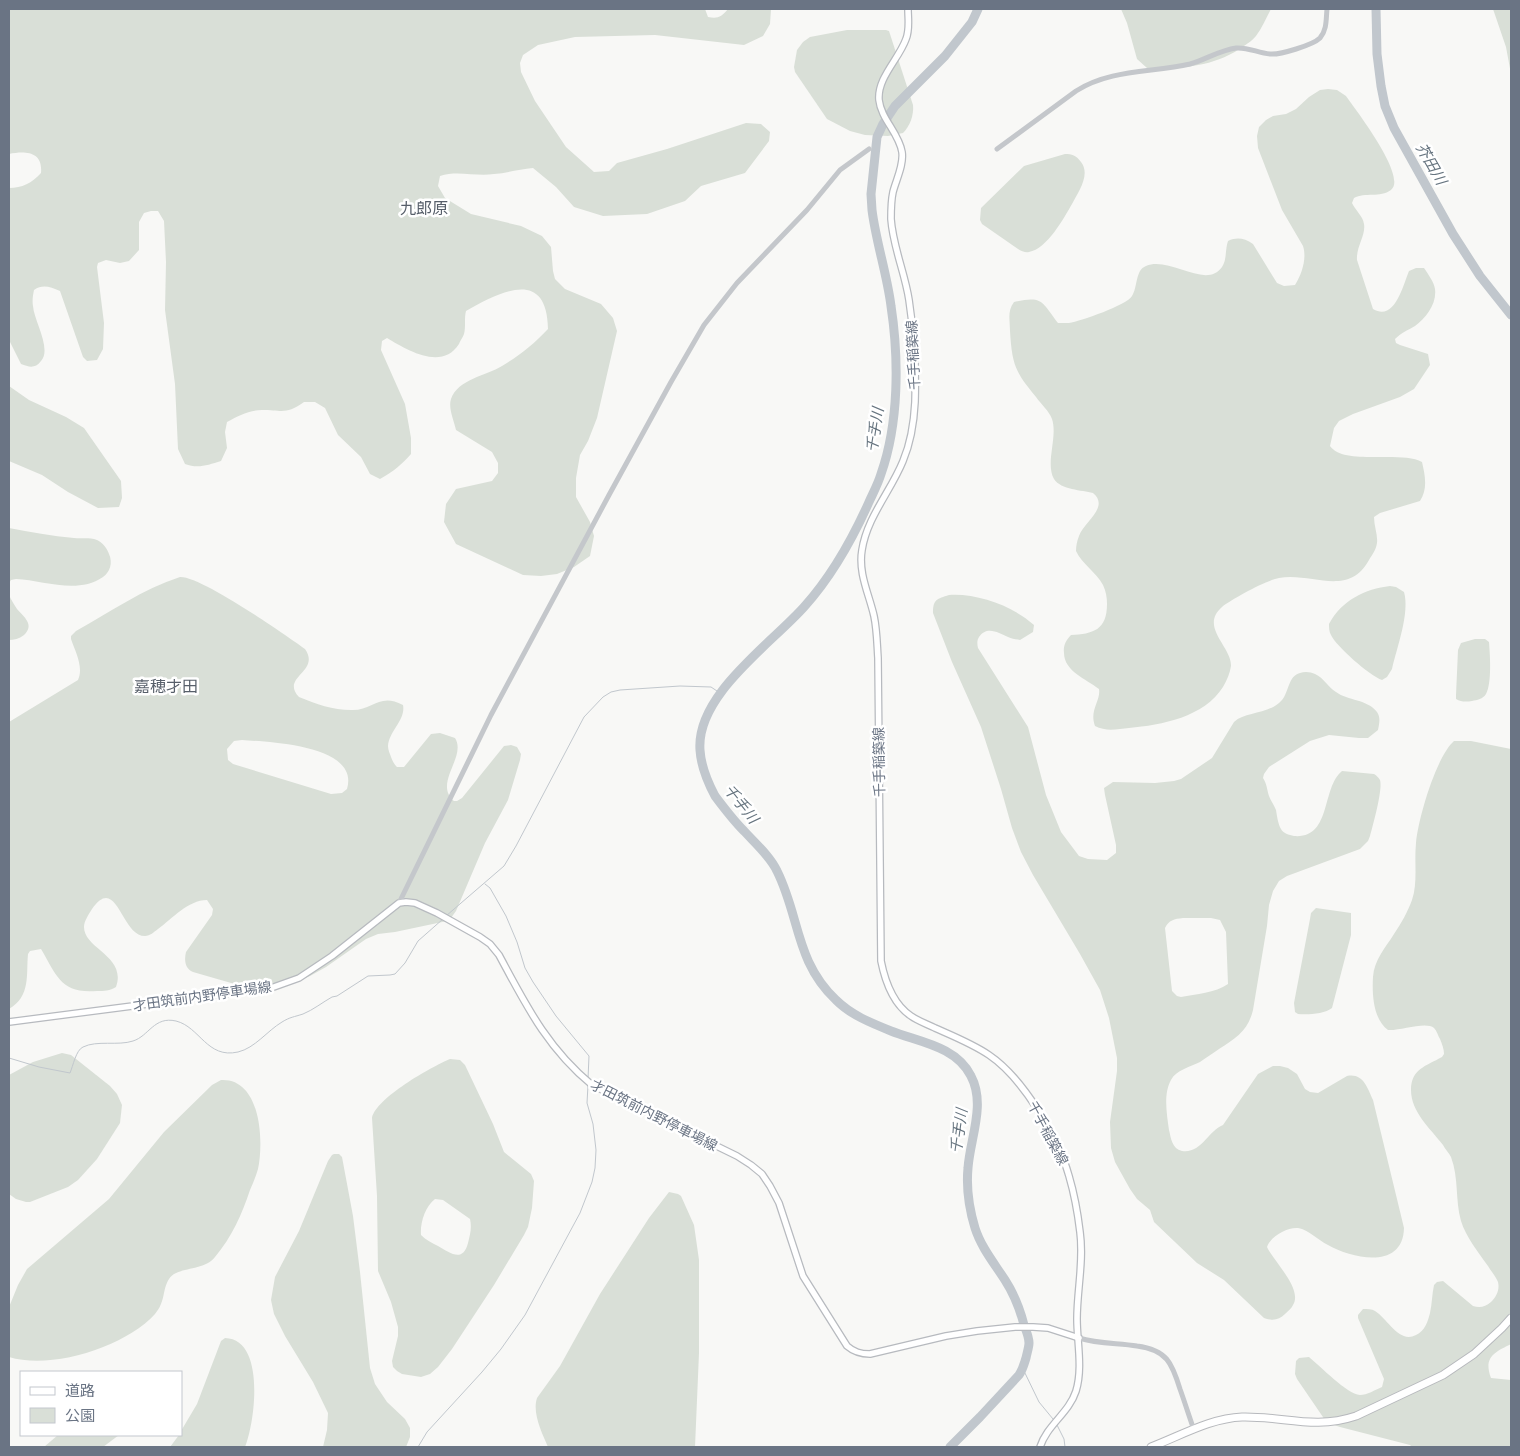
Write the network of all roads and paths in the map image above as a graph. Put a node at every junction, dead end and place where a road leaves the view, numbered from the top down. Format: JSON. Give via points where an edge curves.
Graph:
{"nodes":[{"id":1,"x":908,"y":9,"type":"edge"},
{"id":2,"x":1327,"y":9,"type":"edge"},
{"id":3,"x":869,"y":149,"type":"dead end"},
{"id":4,"x":997,"y":149,"type":"dead end"},
{"id":5,"x":399,"y":903,"type":"junction"},
{"id":6,"x":9,"y":1022,"type":"edge"},
{"id":7,"x":1511,"y":1318,"type":"edge"},
{"id":8,"x":1079,"y":1338,"type":"junction"},
{"id":9,"x":1194,"y":1430,"type":"junction"},
{"id":10,"x":1040,"y":1447,"type":"edge"},
{"id":11,"x":1151,"y":1447,"type":"edge"}],
"edges":[{"from":1,"to":8,"type":"main road","name":"千手稲築線","via":[[906,40],[883,80],[879,99],[880,108],[902,153],[891,220],[909,299],[915,402],[912,437],[903,462],[868,528],[861,570],[874,618],[878,658],[881,961],[889,988],[900,1006],[911,1016],[1000,1063],[1024,1090],[1059,1148],[1070,1177],[1080,1232]]},
{"from":2,"to":4,"type":"street","via":[[1326,24],[1319,38],[1278,54],[1231,49],[1179,67],[1117,74],[1087,84]]},
{"from":3,"to":5,"type":"street","via":[[840,170],[704,325],[491,715]]},
{"from":5,"to":6,"type":"main road","name":"才田筑前内野停車場線","via":[[299,978],[271,988]]},
{"from":5,"to":8,"type":"main road","name":"才田筑前内野停車場線","via":[[415,903],[490,944],[499,954],[538,1026],[558,1052],[592,1085],[737,1156],[762,1174],[779,1203],[803,1276],[852,1351],[870,1354],[946,1336],[1018,1327],[1048,1328]]},
{"from":7,"to":9,"type":"highway","via":[[1474,1354],[1443,1375],[1356,1416],[1324,1423],[1242,1417]]},
{"from":8,"to":9,"type":"street","via":[[1139,1346],[1162,1354],[1174,1370]]},
{"from":8,"to":10,"type":"main road","name":"千手稲築線","via":[[1077,1389],[1071,1404],[1046,1434]]},
{"from":9,"to":11,"type":"highway"}]}
